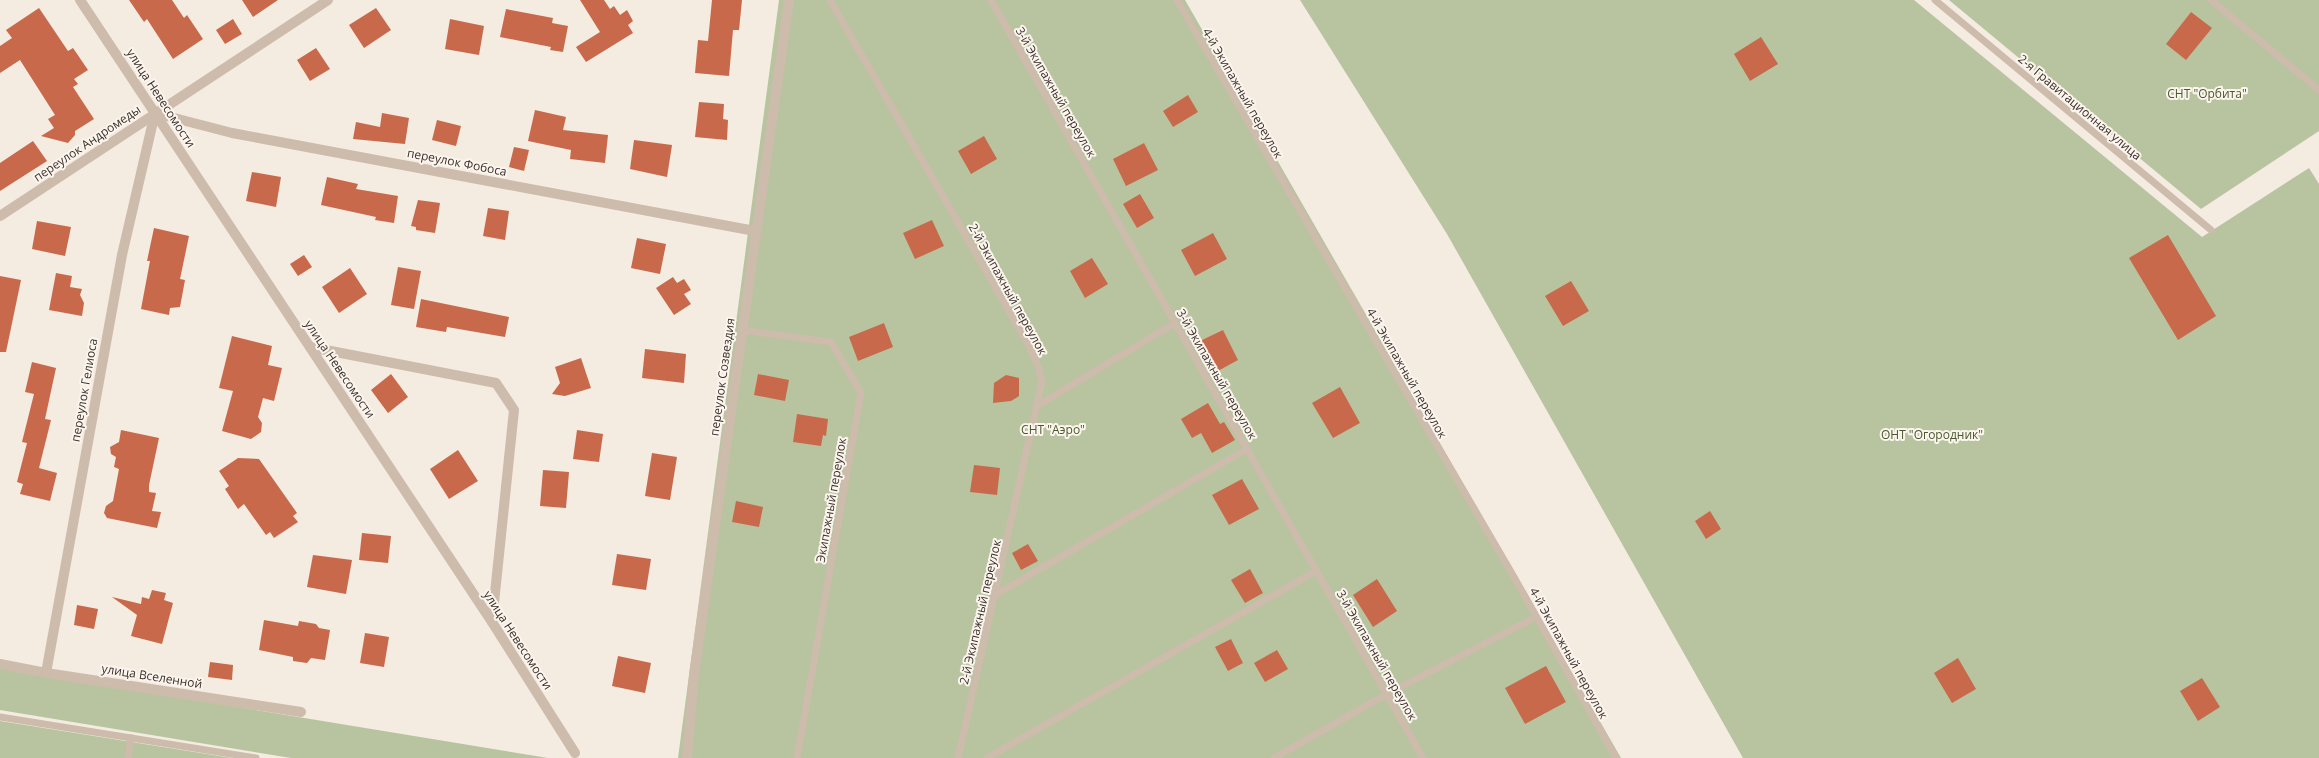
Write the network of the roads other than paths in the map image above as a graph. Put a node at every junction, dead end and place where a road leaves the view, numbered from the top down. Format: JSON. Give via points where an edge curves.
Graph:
{"nodes":[{"id":1,"x":80,"y":0,"type":"edge"},
{"id":2,"x":328,"y":0,"type":"edge"},
{"id":3,"x":789,"y":0,"type":"edge"},
{"id":4,"x":830,"y":0,"type":"edge"},
{"id":5,"x":991,"y":0,"type":"edge"},
{"id":6,"x":1177,"y":0,"type":"edge"},
{"id":7,"x":1935,"y":0,"type":"edge"},
{"id":8,"x":2211,"y":0,"type":"edge"},
{"id":9,"x":2319,"y":90,"type":"edge"},
{"id":10,"x":155,"y":113,"type":"junction"},
{"id":11,"x":0,"y":216,"type":"edge"},
{"id":12,"x":2211,"y":230,"type":"dead end"},
{"id":13,"x":755,"y":231,"type":"junction"},
{"id":14,"x":1175,"y":323,"type":"junction"},
{"id":15,"x":742,"y":330,"type":"junction"},
{"id":16,"x":310,"y":347,"type":"junction"},
{"id":17,"x":1037,"y":406,"type":"junction"},
{"id":18,"x":1247,"y":449,"type":"junction"},
{"id":19,"x":1316,"y":571,"type":"junction"},
{"id":20,"x":995,"y":595,"type":"junction"},
{"id":21,"x":1536,"y":617,"type":"junction"},
{"id":22,"x":492,"y":622,"type":"junction"},
{"id":23,"x":0,"y":664,"type":"edge"},
{"id":24,"x":46,"y":673,"type":"junction"},
{"id":25,"x":1387,"y":694,"type":"junction"},
{"id":26,"x":301,"y":712,"type":"dead end"},
{"id":27,"x":0,"y":717,"type":"edge"},
{"id":28,"x":131,"y":738,"type":"junction"},
{"id":29,"x":575,"y":754,"type":"dead end"},
{"id":30,"x":128,"y":758,"type":"edge"},
{"id":31,"x":256,"y":758,"type":"edge"},
{"id":32,"x":687,"y":758,"type":"edge"},
{"id":33,"x":797,"y":758,"type":"edge"},
{"id":34,"x":958,"y":758,"type":"edge"},
{"id":35,"x":987,"y":758,"type":"edge"},
{"id":36,"x":1274,"y":758,"type":"edge"},
{"id":37,"x":1423,"y":758,"type":"edge"},
{"id":38,"x":1616,"y":758,"type":"edge"}],
"edges":[{"from":1,"to":10,"type":"street","name":"улица Невесомости"},
{"from":2,"to":10,"type":"street","name":"переулок Андромеды"},
{"from":3,"to":13,"type":"street","name":"переулок Созвездия"},
{"from":4,"to":17,"type":"lane","name":"2-й Экипажный переулок","via":[[1028,344],[1042,382]]},
{"from":5,"to":14,"type":"lane","name":"3-й Экипажный переулок"},
{"from":6,"to":21,"type":"lane","name":"4-й Экипажный переулок"},
{"from":7,"to":12,"type":"lane","name":"2-я Гравитационная улица"},
{"from":8,"to":9,"type":"lane"},
{"from":10,"to":11,"type":"street","name":"переулок Андромеды"},
{"from":10,"to":13,"type":"street","name":"переулок Фобоса","via":[[232,133]]},
{"from":10,"to":16,"type":"street","name":"улица Невесомости"},
{"from":10,"to":24,"type":"street","name":"переулок Гелиоса","via":[[122,255]]},
{"from":13,"to":15,"type":"street","name":"переулок Созвездия"},
{"from":14,"to":17,"type":"lane"},
{"from":14,"to":18,"type":"lane","name":"3-й Экипажный переулок"},
{"from":15,"to":32,"type":"street","name":"переулок Созвездия","via":[[694,675]]},
{"from":15,"to":33,"type":"lane","name":"Экипажный переулок","via":[[831,342],[861,393]]},
{"from":16,"to":22,"type":"street","name":"улица Невесомости"},
{"from":16,"to":22,"type":"street","via":[[496,383],[514,410]]},
{"from":17,"to":20,"type":"lane","name":"2-й Экипажный переулок"},
{"from":18,"to":19,"type":"lane","name":"3-й Экипажный переулок"},
{"from":18,"to":20,"type":"lane"},
{"from":19,"to":25,"type":"lane","name":"3-й Экипажный переулок"},
{"from":19,"to":35,"type":"lane"},
{"from":20,"to":34,"type":"lane","name":"2-й Экипажный переулок"},
{"from":21,"to":25,"type":"lane"},
{"from":21,"to":38,"type":"lane","name":"4-й Экипажный переулок"},
{"from":22,"to":29,"type":"street","name":"улица Невесомости"},
{"from":23,"to":24,"type":"street","name":"улица Вселенной"},
{"from":24,"to":26,"type":"street","name":"улица Вселенной"},
{"from":25,"to":36,"type":"lane"},
{"from":25,"to":37,"type":"lane","name":"3-й Экипажный переулок"},
{"from":27,"to":28,"type":"lane"},
{"from":28,"to":30,"type":"lane"},
{"from":28,"to":31,"type":"lane"}]}
